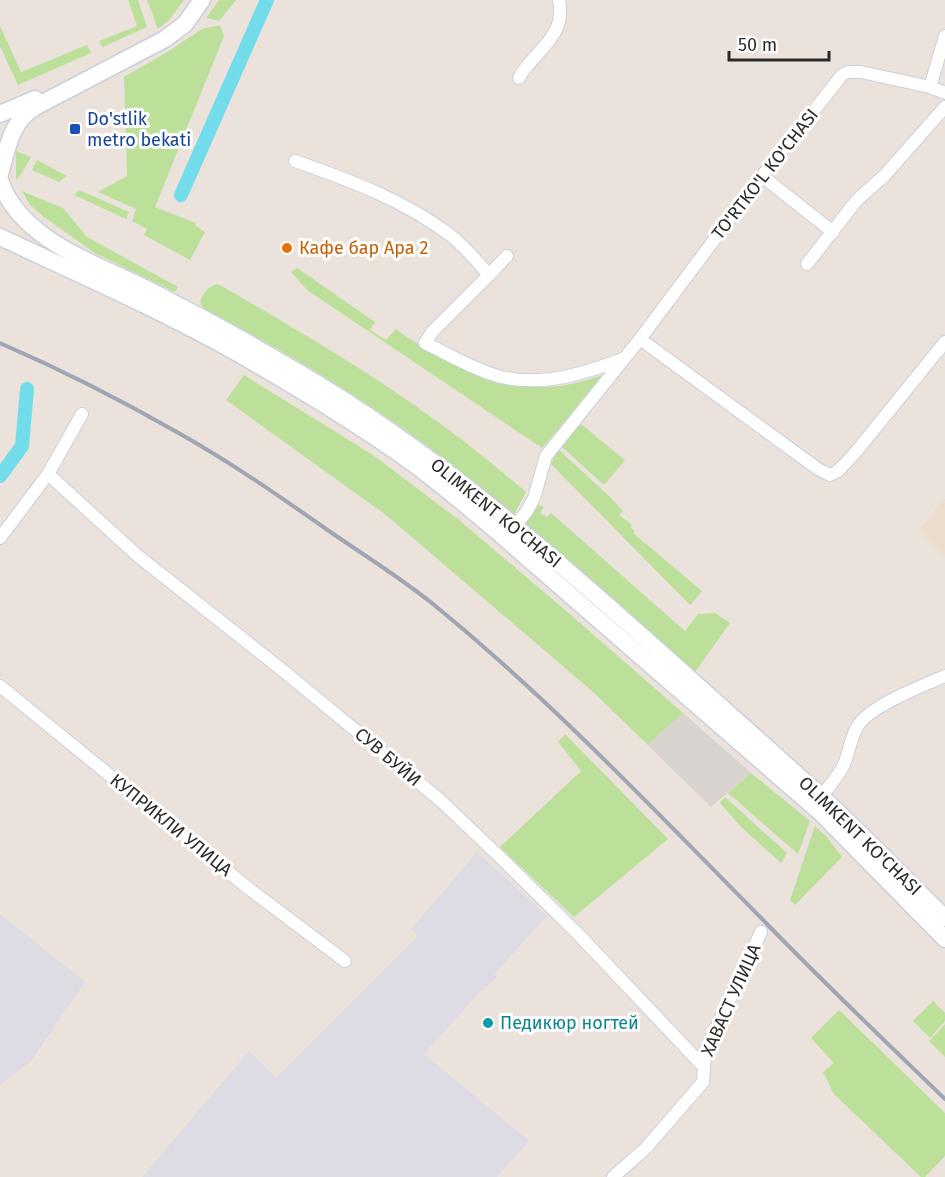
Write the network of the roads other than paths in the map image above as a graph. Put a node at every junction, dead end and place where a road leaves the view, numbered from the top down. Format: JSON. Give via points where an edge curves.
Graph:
{"nodes":[{"id":1,"x":202,"y":0,"type":"edge"},
{"id":2,"x":559,"y":0,"type":"edge"},
{"id":3,"x":945,"y":36,"type":"edge"},
{"id":4,"x":107,"y":68,"type":"junction"},
{"id":5,"x":519,"y":78,"type":"dead end"},
{"id":6,"x":930,"y":87,"type":"junction"},
{"id":7,"x":945,"y":93,"type":"edge"},
{"id":8,"x":945,"y":107,"type":"edge"},
{"id":9,"x":0,"y":114,"type":"edge"},
{"id":10,"x":295,"y":161,"type":"dead end"},
{"id":11,"x":0,"y":174,"type":"edge"},
{"id":12,"x":762,"y":176,"type":"junction"},
{"id":13,"x":0,"y":180,"type":"edge"},
{"id":14,"x":833,"y":232,"type":"junction"},
{"id":15,"x":0,"y":237,"type":"edge"},
{"id":16,"x":507,"y":256,"type":"dead end"},
{"id":17,"x":807,"y":264,"type":"dead end"},
{"id":18,"x":489,"y":275,"type":"junction"},
{"id":19,"x":640,"y":339,"type":"junction"},
{"id":20,"x":945,"y":342,"type":"edge"},
{"id":21,"x":625,"y":359,"type":"junction"},
{"id":22,"x":82,"y":414,"type":"dead end"},
{"id":23,"x":48,"y":474,"type":"junction"},
{"id":24,"x":514,"y":526,"type":"junction"},
{"id":25,"x":0,"y":538,"type":"edge"},
{"id":26,"x":945,"y":676,"type":"edge"},
{"id":27,"x":0,"y":686,"type":"edge"},
{"id":28,"x":821,"y":796,"type":"junction"},
{"id":29,"x":945,"y":918,"type":"edge"},
{"id":30,"x":762,"y":932,"type":"dead end"},
{"id":31,"x":944,"y":936,"type":"edge"},
{"id":32,"x":345,"y":961,"type":"dead end"},
{"id":33,"x":703,"y":1066,"type":"junction"},
{"id":34,"x":613,"y":1177,"type":"edge"}],
"edges":[{"from":1,"to":4,"type":"main road","via":[[175,32]]},
{"from":2,"to":5,"type":"street","via":[[557,29]]},
{"from":3,"to":6,"type":"street"},
{"from":4,"to":9,"type":"main road"},
{"from":4,"to":11,"type":"main road","via":[[25,114],[9,141]]},
{"from":6,"to":7,"type":"street","name":"TO'RTKO'L KO'CHASI"},
{"from":6,"to":12,"type":"street","name":"TO'RTKO'L KO'CHASI","via":[[861,72],[842,75]]},
{"from":8,"to":14,"type":"street","via":[[885,175],[857,200]]},
{"from":10,"to":18,"type":"street","via":[[409,207],[452,236]]},
{"from":12,"to":14,"type":"street"},
{"from":12,"to":19,"type":"street","name":"TO'RTKO'L KO'CHASI"},
{"from":13,"to":24,"type":"main road","name":"OLIMKENT KO'CHASI","via":[[11,204],[28,223],[64,249],[307,377],[425,455]]},
{"from":14,"to":17,"type":"street"},
{"from":15,"to":31,"type":"main road","name":"OLIMKENT KO'CHASI","via":[[239,354],[417,467],[499,533],[821,813]]},
{"from":16,"to":18,"type":"street"},
{"from":18,"to":21,"type":"street","via":[[425,343],[483,370],[517,380],[575,375]]},
{"from":19,"to":20,"type":"street","via":[[830,475],[855,453]]},
{"from":19,"to":21,"type":"street","name":"TO'RTKO'L KO'CHASI"},
{"from":21,"to":24,"type":"street","name":"TO'RTKO'L KO'CHASI","via":[[546,456],[534,498]]},
{"from":22,"to":23,"type":"street"},
{"from":23,"to":25,"type":"street"},
{"from":23,"to":33,"type":"street","name":"СУВ БУЙИ","via":[[138,556],[440,800],[569,926]]},
{"from":24,"to":28,"type":"main road","name":"OLIMKENT KO'CHASI"},
{"from":26,"to":28,"type":"street","via":[[866,715],[844,764]]},
{"from":27,"to":32,"type":"street","name":"КУПРИКЛИ УЛИЦА","via":[[248,888]]},
{"from":28,"to":29,"type":"main road","name":"OLIMKENT KO'CHASI"},
{"from":30,"to":33,"type":"street","name":"ХАВАСТ УЛИЦА","via":[[705,1052]]},
{"from":33,"to":34,"type":"street","name":"ХАВАСТ УЛИЦА","via":[[703,1082],[645,1149]]}]}
